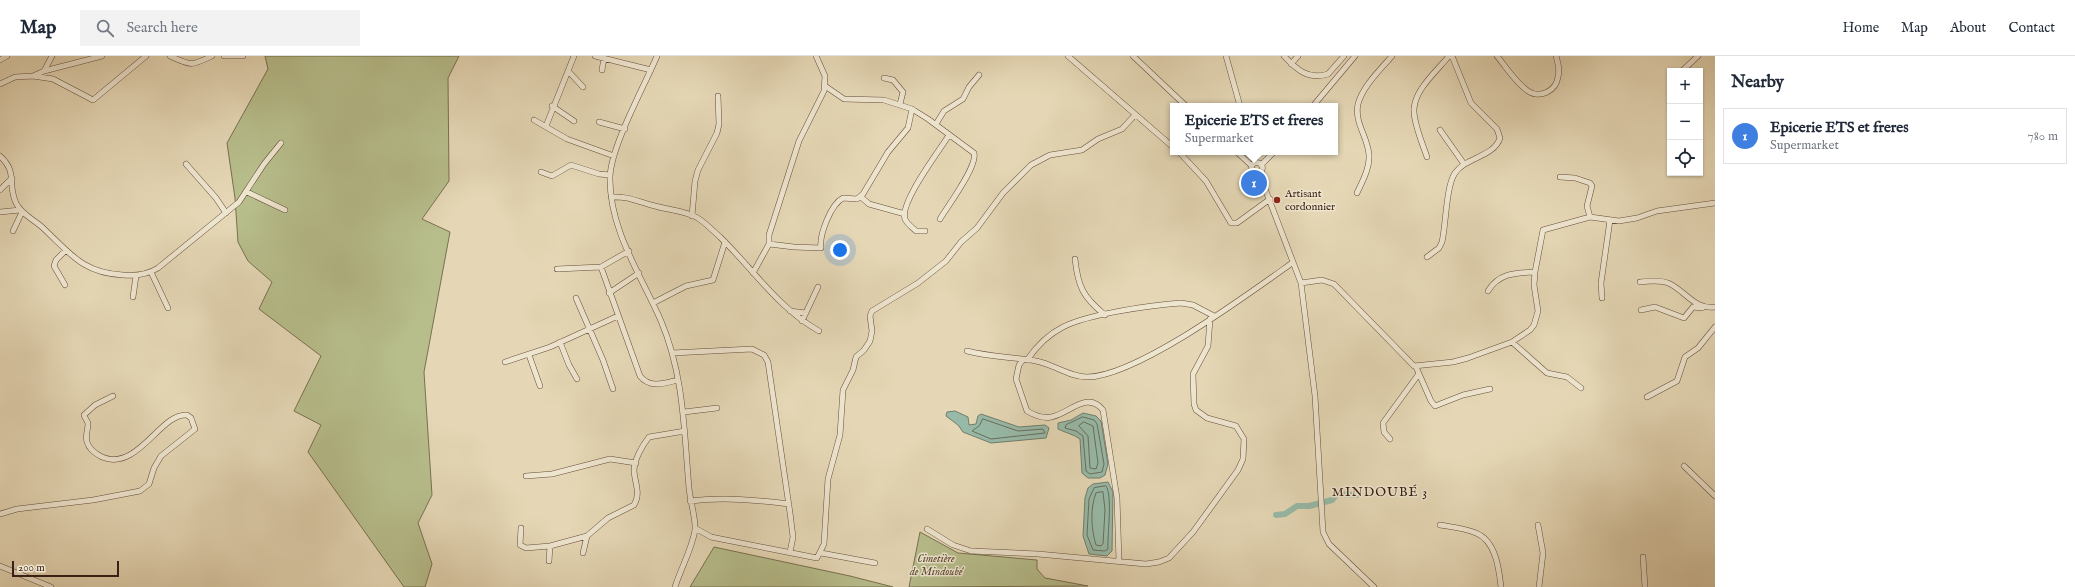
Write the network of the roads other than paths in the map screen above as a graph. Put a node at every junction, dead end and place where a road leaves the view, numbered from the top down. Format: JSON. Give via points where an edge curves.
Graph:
{"nodes":[{"id":1,"x":7,"y":56,"type":"edge"},
{"id":2,"x":52,"y":56,"type":"edge"},
{"id":3,"x":102,"y":56,"type":"edge"},
{"id":4,"x":146,"y":56,"type":"edge"},
{"id":5,"x":170,"y":56,"type":"edge"},
{"id":6,"x":212,"y":56,"type":"edge"},
{"id":7,"x":224,"y":56,"type":"edge"},
{"id":8,"x":242,"y":56,"type":"edge"},
{"id":9,"x":574,"y":56,"type":"edge"},
{"id":10,"x":595,"y":56,"type":"edge"},
{"id":11,"x":657,"y":56,"type":"edge"},
{"id":12,"x":816,"y":56,"type":"edge"},
{"id":13,"x":1068,"y":56,"type":"edge"},
{"id":14,"x":1133,"y":56,"type":"edge"},
{"id":15,"x":1226,"y":56,"type":"edge"},
{"id":16,"x":1284,"y":56,"type":"edge"},
{"id":17,"x":1298,"y":56,"type":"edge"},
{"id":18,"x":1344,"y":56,"type":"edge"},
{"id":19,"x":1355,"y":56,"type":"edge"},
{"id":20,"x":1392,"y":56,"type":"edge"},
{"id":21,"x":1450,"y":56,"type":"edge"},
{"id":22,"x":1497,"y":56,"type":"edge"},
{"id":23,"x":1556,"y":56,"type":"edge"},
{"id":24,"x":1698,"y":56,"type":"edge"},
{"id":25,"x":604,"y":58,"type":"junction"},
{"id":26,"x":0,"y":60,"type":"edge"},
{"id":27,"x":1291,"y":64,"type":"junction"},
{"id":28,"x":1685,"y":68,"type":"edge"},
{"id":29,"x":602,"y":70,"type":"dead end"},
{"id":30,"x":651,"y":70,"type":"junction"},
{"id":31,"x":44,"y":71,"type":"junction"},
{"id":32,"x":568,"y":71,"type":"junction"},
{"id":33,"x":979,"y":75,"type":"dead end"},
{"id":34,"x":33,"y":76,"type":"junction"},
{"id":35,"x":884,"y":78,"type":"dead end"},
{"id":36,"x":0,"y":84,"type":"edge"},
{"id":37,"x":825,"y":86,"type":"junction"},
{"id":38,"x":583,"y":87,"type":"dead end"},
{"id":39,"x":718,"y":96,"type":"dead end"},
{"id":40,"x":1183,"y":103,"type":"edge"},
{"id":41,"x":1239,"y":103,"type":"edge"},
{"id":42,"x":1316,"y":103,"type":"edge"},
{"id":43,"x":900,"y":104,"type":"junction"},
{"id":44,"x":552,"y":106,"type":"junction"},
{"id":45,"x":912,"y":109,"type":"junction"},
{"id":46,"x":1135,"y":115,"type":"junction"},
{"id":47,"x":534,"y":120,"type":"dead end"},
{"id":48,"x":574,"y":121,"type":"dead end"},
{"id":49,"x":599,"y":122,"type":"dead end"},
{"id":50,"x":936,"y":124,"type":"junction"},
{"id":51,"x":546,"y":126,"type":"junction"},
{"id":52,"x":625,"y":129,"type":"junction"},
{"id":53,"x":1440,"y":130,"type":"dead end"},
{"id":54,"x":949,"y":135,"type":"junction"},
{"id":55,"x":282,"y":143,"type":"dead end"},
{"id":56,"x":1170,"y":144,"type":"edge"},
{"id":57,"x":1182,"y":155,"type":"edge"},
{"id":58,"x":1241,"y":155,"type":"edge"},
{"id":59,"x":1253,"y":155,"type":"edge"},
{"id":60,"x":1271,"y":155,"type":"edge"},
{"id":61,"x":0,"y":156,"type":"edge"},
{"id":62,"x":614,"y":156,"type":"junction"},
{"id":63,"x":1427,"y":157,"type":"dead end"},
{"id":64,"x":1264,"y":163,"type":"junction"},
{"id":65,"x":186,"y":164,"type":"dead end"},
{"id":66,"x":1464,"y":164,"type":"junction"},
{"id":67,"x":1254,"y":165,"type":"junction"},
{"id":68,"x":541,"y":172,"type":"dead end"},
{"id":69,"x":1259,"y":173,"type":"junction"},
{"id":70,"x":610,"y":175,"type":"junction"},
{"id":71,"x":1560,"y":177,"type":"dead end"},
{"id":72,"x":12,"y":178,"type":"junction"},
{"id":73,"x":0,"y":190,"type":"edge"},
{"id":74,"x":247,"y":192,"type":"junction"},
{"id":75,"x":1357,"y":193,"type":"dead end"},
{"id":76,"x":611,"y":197,"type":"junction"},
{"id":77,"x":861,"y":197,"type":"junction"},
{"id":78,"x":1270,"y":199,"type":"junction"},
{"id":79,"x":1715,"y":203,"type":"edge"},
{"id":80,"x":285,"y":210,"type":"dead end"},
{"id":81,"x":21,"y":211,"type":"junction"},
{"id":82,"x":0,"y":212,"type":"edge"},
{"id":83,"x":226,"y":213,"type":"junction"},
{"id":84,"x":905,"y":214,"type":"junction"},
{"id":85,"x":692,"y":216,"type":"junction"},
{"id":86,"x":1590,"y":217,"type":"junction"},
{"id":87,"x":940,"y":219,"type":"dead end"},
{"id":88,"x":1610,"y":220,"type":"junction"},
{"id":89,"x":13,"y":231,"type":"dead end"},
{"id":90,"x":925,"y":231,"type":"dead end"},
{"id":91,"x":725,"y":242,"type":"junction"},
{"id":92,"x":769,"y":244,"type":"junction"},
{"id":93,"x":66,"y":250,"type":"junction"},
{"id":94,"x":629,"y":251,"type":"junction"},
{"id":95,"x":1427,"y":257,"type":"dead end"},
{"id":96,"x":1075,"y":259,"type":"dead end"},
{"id":97,"x":1292,"y":263,"type":"junction"},
{"id":98,"x":600,"y":267,"type":"junction"},
{"id":99,"x":557,"y":269,"type":"dead end"},
{"id":100,"x":151,"y":272,"type":"junction"},
{"id":101,"x":1535,"y":272,"type":"junction"},
{"id":102,"x":639,"y":273,"type":"junction"},
{"id":103,"x":753,"y":273,"type":"junction"},
{"id":104,"x":136,"y":276,"type":"junction"},
{"id":105,"x":1640,"y":282,"type":"dead end"},
{"id":106,"x":1300,"y":283,"type":"junction"},
{"id":107,"x":65,"y":286,"type":"dead end"},
{"id":108,"x":818,"y":287,"type":"dead end"},
{"id":109,"x":1488,"y":291,"type":"dead end"},
{"id":110,"x":609,"y":293,"type":"junction"},
{"id":111,"x":133,"y":297,"type":"dead end"},
{"id":112,"x":576,"y":298,"type":"dead end"},
{"id":113,"x":1602,"y":298,"type":"dead end"},
{"id":114,"x":653,"y":303,"type":"junction"},
{"id":115,"x":1704,"y":307,"type":"junction"},
{"id":116,"x":1715,"y":307,"type":"edge"},
{"id":117,"x":168,"y":308,"type":"dead end"},
{"id":118,"x":789,"y":310,"type":"junction"},
{"id":119,"x":1641,"y":310,"type":"dead end"},
{"id":120,"x":805,"y":313,"type":"junction"},
{"id":121,"x":1105,"y":315,"type":"junction"},
{"id":122,"x":618,"y":316,"type":"junction"},
{"id":123,"x":1212,"y":318,"type":"junction"},
{"id":124,"x":802,"y":321,"type":"junction"},
{"id":125,"x":1715,"y":327,"type":"edge"},
{"id":126,"x":590,"y":329,"type":"junction"},
{"id":127,"x":819,"y":331,"type":"dead end"},
{"id":128,"x":560,"y":342,"type":"junction"},
{"id":129,"x":1512,"y":342,"type":"junction"},
{"id":130,"x":967,"y":351,"type":"dead end"},
{"id":131,"x":672,"y":353,"type":"junction"},
{"id":132,"x":529,"y":355,"type":"junction"},
{"id":133,"x":1025,"y":360,"type":"junction"},
{"id":134,"x":505,"y":362,"type":"dead end"},
{"id":135,"x":1416,"y":367,"type":"junction"},
{"id":136,"x":1418,"y":375,"type":"junction"},
{"id":137,"x":577,"y":379,"type":"dead end"},
{"id":138,"x":678,"y":380,"type":"junction"},
{"id":139,"x":540,"y":386,"type":"dead end"},
{"id":140,"x":1581,"y":388,"type":"dead end"},
{"id":141,"x":613,"y":389,"type":"dead end"},
{"id":142,"x":1490,"y":389,"type":"dead end"},
{"id":143,"x":113,"y":396,"type":"dead end"},
{"id":144,"x":1648,"y":398,"type":"dead end"},
{"id":145,"x":717,"y":408,"type":"dead end"},
{"id":146,"x":684,"y":412,"type":"junction"},
{"id":147,"x":685,"y":431,"type":"junction"},
{"id":148,"x":1390,"y":439,"type":"dead end"},
{"id":149,"x":636,"y":463,"type":"junction"},
{"id":150,"x":1684,"y":466,"type":"dead end"},
{"id":151,"x":526,"y":476,"type":"dead end"},
{"id":152,"x":1715,"y":496,"type":"edge"},
{"id":153,"x":690,"y":501,"type":"junction"},
{"id":154,"x":789,"y":504,"type":"junction"},
{"id":155,"x":0,"y":514,"type":"edge"},
{"id":156,"x":1440,"y":524,"type":"dead end"},
{"id":157,"x":1538,"y":525,"type":"dead end"},
{"id":158,"x":520,"y":528,"type":"dead end"},
{"id":159,"x":695,"y":528,"type":"junction"},
{"id":160,"x":926,"y":529,"type":"dead end"},
{"id":161,"x":587,"y":536,"type":"junction"},
{"id":162,"x":550,"y":546,"type":"junction"},
{"id":163,"x":790,"y":552,"type":"junction"},
{"id":164,"x":583,"y":553,"type":"dead end"},
{"id":165,"x":821,"y":553,"type":"junction"},
{"id":166,"x":1643,"y":557,"type":"dead end"},
{"id":167,"x":549,"y":561,"type":"dead end"},
{"id":168,"x":1119,"y":561,"type":"junction"},
{"id":169,"x":875,"y":563,"type":"dead end"},
{"id":170,"x":0,"y":566,"type":"edge"},
{"id":171,"x":51,"y":587,"type":"edge"},
{"id":172,"x":675,"y":587,"type":"edge"},
{"id":173,"x":1374,"y":587,"type":"edge"},
{"id":174,"x":1501,"y":587,"type":"edge"},
{"id":175,"x":1539,"y":587,"type":"edge"},
{"id":176,"x":1645,"y":587,"type":"edge"}],
"edges":[{"from":1,"to":26,"type":"street"},
{"from":2,"to":31,"type":"street"},
{"from":3,"to":31,"type":"street"},
{"from":4,"to":34,"type":"street","via":[[93,100],[53,79]]},
{"from":5,"to":6,"type":"street","via":[[194,64]]},
{"from":7,"to":8,"type":"street"},
{"from":9,"to":32,"type":"street"},
{"from":10,"to":25,"type":"street"},
{"from":11,"to":30,"type":"street"},
{"from":12,"to":37,"type":"street","via":[[825,76]]},
{"from":13,"to":46,"type":"street"},
{"from":14,"to":40,"type":"street"},
{"from":15,"to":41,"type":"street"},
{"from":16,"to":27,"type":"street"},
{"from":17,"to":27,"type":"street"},
{"from":18,"to":27,"type":"street","via":[[1331,72],[1322,76],[1302,73]]},
{"from":19,"to":42,"type":"street"},
{"from":20,"to":75,"type":"street","via":[[1364,91],[1358,104],[1358,118],[1369,157]]},
{"from":21,"to":63,"type":"street","via":[[1422,89],[1415,104],[1414,117]]},
{"from":21,"to":66,"type":"street","via":[[1471,103],[1497,129],[1500,138],[1494,148]]},
{"from":22,"to":23,"type":"street","via":[[1526,90],[1536,94],[1550,91],[1555,85],[1559,70]]},
{"from":24,"to":28,"type":"street"},
{"from":25,"to":29,"type":"street"},
{"from":25,"to":30,"type":"street"},
{"from":30,"to":52,"type":"street"},
{"from":31,"to":34,"type":"street"},
{"from":32,"to":38,"type":"street"},
{"from":32,"to":44,"type":"street"},
{"from":33,"to":50,"type":"street","via":[[963,99],[944,111]]},
{"from":34,"to":36,"type":"street","via":[[15,77]]},
{"from":35,"to":43,"type":"street","via":[[893,80],[903,91]]},
{"from":37,"to":43,"type":"street","via":[[844,99]]},
{"from":37,"to":92,"type":"street","via":[[799,141],[769,235]]},
{"from":39,"to":85,"type":"street","via":[[719,124],[698,170]]},
{"from":43,"to":45,"type":"street"},
{"from":44,"to":48,"type":"street"},
{"from":44,"to":51,"type":"street"},
{"from":45,"to":50,"type":"street"},
{"from":45,"to":77,"type":"street","via":[[907,131],[888,152]]},
{"from":46,"to":56,"type":"street"},
{"from":46,"to":165,"type":"street","via":[[1122,129],[1098,139],[1082,150],[1050,155],[1031,166],[1003,194],[977,228],[961,242],[946,261],[918,283],[872,311],[870,341],[856,357],[843,390],[840,435],[828,479],[824,544]]},
{"from":47,"to":51,"type":"street"},
{"from":49,"to":52,"type":"street"},
{"from":50,"to":54,"type":"street"},
{"from":51,"to":62,"type":"street","via":[[567,139]]},
{"from":52,"to":62,"type":"street"},
{"from":53,"to":66,"type":"street"},
{"from":54,"to":84,"type":"street","via":[[917,184]]},
{"from":54,"to":87,"type":"street","via":[[974,153],[974,158],[961,186]]},
{"from":55,"to":74,"type":"street","via":[[264,164]]},
{"from":57,"to":78,"type":"street","via":[[1206,181],[1230,224],[1237,223]]},
{"from":58,"to":67,"type":"street"},
{"from":59,"to":67,"type":"street"},
{"from":60,"to":64,"type":"street"},
{"from":61,"to":72,"type":"street","via":[[11,169]]},
{"from":62,"to":70,"type":"street"},
{"from":64,"to":67,"type":"street"},
{"from":64,"to":69,"type":"street"},
{"from":65,"to":83,"type":"street"},
{"from":66,"to":95,"type":"street","via":[[1456,171],[1452,180],[1442,244]]},
{"from":67,"to":69,"type":"street","via":[[1253,172]]},
{"from":68,"to":70,"type":"street","via":[[552,176],[571,165],[594,173]]},
{"from":69,"to":78,"type":"street"},
{"from":70,"to":76,"type":"street"},
{"from":71,"to":86,"type":"street","via":[[1590,183],[1592,186],[1587,206]]},
{"from":72,"to":73,"type":"street"},
{"from":72,"to":81,"type":"street","via":[[15,202]]},
{"from":74,"to":80,"type":"street"},
{"from":74,"to":83,"type":"street"},
{"from":76,"to":85,"type":"street","via":[[630,197]]},
{"from":76,"to":94,"type":"street","via":[[615,220]]},
{"from":77,"to":84,"type":"street","via":[[868,204]]},
{"from":77,"to":92,"type":"street","via":[[840,199],[823,227],[820,248]]},
{"from":78,"to":97,"type":"street"},
{"from":79,"to":88,"type":"street","via":[[1657,211],[1631,219]]},
{"from":81,"to":82,"type":"street"},
{"from":81,"to":89,"type":"street"},
{"from":81,"to":93,"type":"street","via":[[37,222]]},
{"from":83,"to":100,"type":"street"},
{"from":84,"to":90,"type":"street","via":[[907,222],[916,231]]},
{"from":85,"to":91,"type":"street","via":[[702,221]]},
{"from":86,"to":88,"type":"street"},
{"from":86,"to":101,"type":"street","via":[[1543,230]]},
{"from":88,"to":113,"type":"street","via":[[1601,283]]},
{"from":91,"to":103,"type":"street"},
{"from":91,"to":114,"type":"street","via":[[713,280],[686,286]]},
{"from":92,"to":103,"type":"street"},
{"from":93,"to":104,"type":"street","via":[[81,263],[101,273]]},
{"from":93,"to":107,"type":"street","via":[[54,266]]},
{"from":94,"to":98,"type":"street"},
{"from":94,"to":102,"type":"street"},
{"from":96,"to":121,"type":"street","via":[[1081,290]]},
{"from":97,"to":106,"type":"street"},
{"from":97,"to":123,"type":"street"},
{"from":98,"to":99,"type":"street"},
{"from":98,"to":110,"type":"street"},
{"from":100,"to":104,"type":"street"},
{"from":100,"to":117,"type":"street"},
{"from":101,"to":109,"type":"street","via":[[1506,275]]},
{"from":101,"to":129,"type":"street","via":[[1537,316],[1530,330]]},
{"from":102,"to":110,"type":"street"},
{"from":102,"to":114,"type":"street"},
{"from":103,"to":118,"type":"street"},
{"from":104,"to":111,"type":"street"},
{"from":105,"to":115,"type":"street","via":[[1670,284]]},
{"from":106,"to":135,"type":"street","via":[[1322,280],[1334,284],[1384,338]]},
{"from":106,"to":173,"type":"street","via":[[1315,396],[1322,524],[1326,539]]},
{"from":108,"to":120,"type":"street"},
{"from":110,"to":122,"type":"street"},
{"from":112,"to":126,"type":"street"},
{"from":114,"to":131,"type":"street"},
{"from":115,"to":116,"type":"street"},
{"from":115,"to":119,"type":"street","via":[[1693,307],[1684,318],[1654,307]]},
{"from":118,"to":120,"type":"street"},
{"from":118,"to":124,"type":"street"},
{"from":120,"to":124,"type":"street"},
{"from":121,"to":123,"type":"street","via":[[1181,303],[1193,305]]},
{"from":121,"to":133,"type":"street","via":[[1062,328],[1045,340]]},
{"from":122,"to":126,"type":"street"},
{"from":122,"to":138,"type":"street","via":[[644,381],[655,384]]},
{"from":123,"to":133,"type":"street","via":[[1128,366],[1096,376],[1078,376],[1048,364]]},
{"from":123,"to":168,"type":"street","via":[[1208,346],[1193,374],[1194,404],[1201,415],[1230,423],[1241,432],[1244,439],[1241,464],[1224,492],[1169,558],[1146,564]]},
{"from":124,"to":127,"type":"street"},
{"from":125,"to":144,"type":"street","via":[[1698,348],[1685,357],[1677,381]]},
{"from":126,"to":128,"type":"street"},
{"from":126,"to":141,"type":"street"},
{"from":128,"to":132,"type":"street"},
{"from":128,"to":137,"type":"street","via":[[568,365]]},
{"from":129,"to":135,"type":"street","via":[[1453,362]]},
{"from":129,"to":140,"type":"street","via":[[1547,373],[1566,377]]},
{"from":130,"to":133,"type":"street","via":[[988,357]]},
{"from":131,"to":138,"type":"street"},
{"from":131,"to":154,"type":"street","via":[[752,349],[764,355],[768,362]]},
{"from":132,"to":134,"type":"street"},
{"from":132,"to":139,"type":"street"},
{"from":133,"to":168,"type":"street","via":[[1019,366],[1016,379],[1027,411],[1051,418],[1087,402],[1094,403],[1103,410],[1117,498]]},
{"from":135,"to":136,"type":"street"},
{"from":136,"to":142,"type":"street","via":[[1435,406],[1463,395]]},
{"from":136,"to":148,"type":"street","via":[[1383,423],[1384,432]]},
{"from":138,"to":146,"type":"street"},
{"from":143,"to":155,"type":"street","via":[[95,405],[84,415],[88,424],[87,442],[90,449],[100,456],[110,460],[126,456],[139,449],[178,415],[187,415],[191,418],[195,429],[161,456],[149,484],[140,491],[93,500],[17,509]]},
{"from":145,"to":146,"type":"street"},
{"from":146,"to":147,"type":"street"},
{"from":147,"to":149,"type":"street","via":[[649,437]]},
{"from":147,"to":153,"type":"street"},
{"from":149,"to":151,"type":"street","via":[[610,459],[552,474]]},
{"from":149,"to":161,"type":"street","via":[[634,470],[638,492],[634,505],[608,518]]},
{"from":150,"to":152,"type":"street"},
{"from":153,"to":154,"type":"street","via":[[731,499]]},
{"from":153,"to":159,"type":"street"},
{"from":154,"to":163,"type":"street","via":[[793,538]]},
{"from":156,"to":174,"type":"street","via":[[1482,536],[1496,559]]},
{"from":157,"to":175,"type":"street","via":[[1543,562]]},
{"from":158,"to":162,"type":"street","via":[[520,545],[523,548]]},
{"from":159,"to":163,"type":"street","via":[[711,537]]},
{"from":159,"to":172,"type":"street"},
{"from":160,"to":168,"type":"street","via":[[953,545],[971,551]]},
{"from":161,"to":162,"type":"street"},
{"from":161,"to":164,"type":"street"},
{"from":162,"to":167,"type":"street"},
{"from":163,"to":165,"type":"street","via":[[814,559]]},
{"from":165,"to":169,"type":"street"},
{"from":166,"to":176,"type":"street"},
{"from":170,"to":171,"type":"street"}]}
